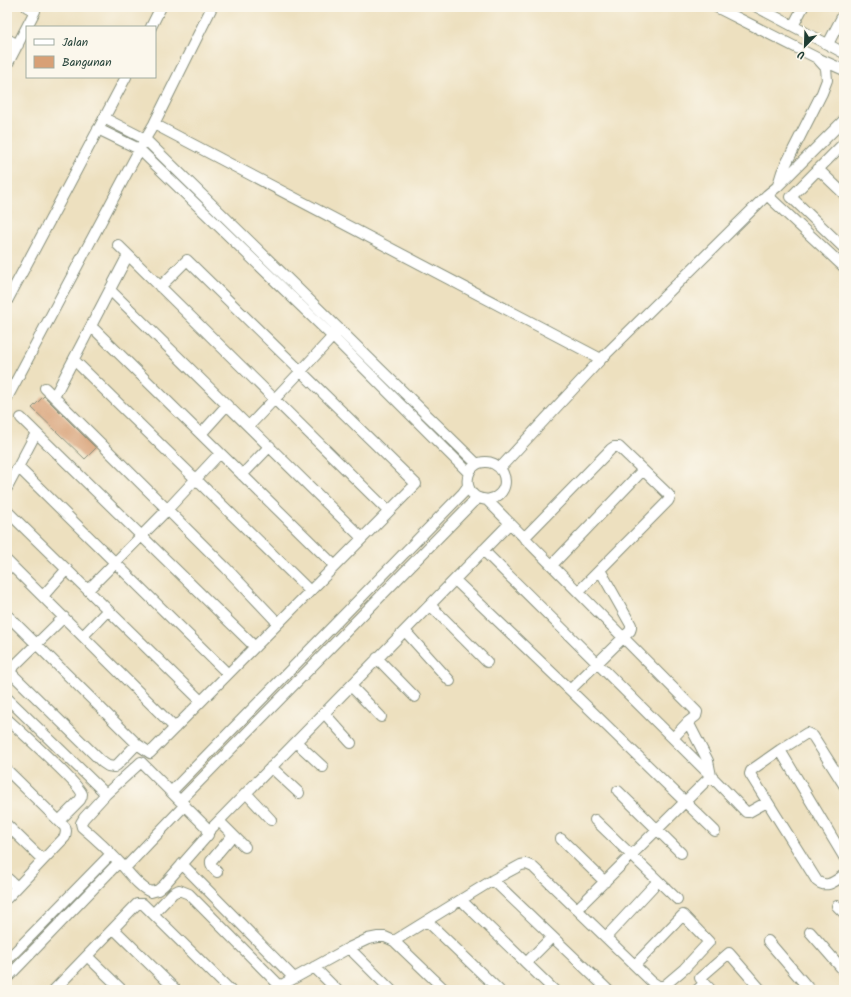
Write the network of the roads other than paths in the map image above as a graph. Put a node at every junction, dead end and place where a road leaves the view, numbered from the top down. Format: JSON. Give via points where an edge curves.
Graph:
{"nodes":[{"id":1,"x":27,"y":7,"type":"edge"},
{"id":2,"x":161,"y":7,"type":"edge"},
{"id":3,"x":212,"y":7,"type":"edge"},
{"id":4,"x":716,"y":7,"type":"edge"},
{"id":5,"x":803,"y":7,"type":"edge"},
{"id":6,"x":760,"y":8,"type":"edge"},
{"id":7,"x":844,"y":13,"type":"edge"},
{"id":8,"x":28,"y":26,"type":"edge"},
{"id":9,"x":152,"y":26,"type":"edge"},
{"id":10,"x":793,"y":26,"type":"junction"},
{"id":11,"x":26,"y":29,"type":"edge"},
{"id":12,"x":7,"y":39,"type":"edge"},
{"id":13,"x":828,"y":44,"type":"junction"},
{"id":14,"x":18,"y":45,"type":"junction"},
{"id":15,"x":844,"y":53,"type":"edge"},
{"id":16,"x":817,"y":58,"type":"junction"},
{"id":17,"x":7,"y":65,"type":"edge"},
{"id":18,"x":844,"y":70,"type":"edge"},
{"id":19,"x":125,"y":78,"type":"edge"},
{"id":20,"x":104,"y":118,"type":"junction"},
{"id":21,"x":844,"y":120,"type":"edge"},
{"id":22,"x":154,"y":124,"type":"junction"},
{"id":23,"x":98,"y":129,"type":"junction"},
{"id":24,"x":145,"y":139,"type":"junction"},
{"id":25,"x":844,"y":143,"type":"edge"},
{"id":26,"x":139,"y":149,"type":"junction"},
{"id":27,"x":818,"y":169,"type":"junction"},
{"id":28,"x":778,"y":186,"type":"junction"},
{"id":29,"x":844,"y":194,"type":"edge"},
{"id":30,"x":767,"y":195,"type":"junction"},
{"id":31,"x":118,"y":246,"type":"dead end"},
{"id":32,"x":844,"y":248,"type":"edge"},
{"id":33,"x":128,"y":255,"type":"junction"},
{"id":34,"x":844,"y":267,"type":"edge"},
{"id":35,"x":160,"y":287,"type":"junction"},
{"id":36,"x":110,"y":290,"type":"junction"},
{"id":37,"x":7,"y":301,"type":"edge"},
{"id":38,"x":91,"y":326,"type":"junction"},
{"id":39,"x":336,"y":333,"type":"junction"},
{"id":40,"x":601,"y":359,"type":"junction"},
{"id":41,"x":74,"y":360,"type":"junction"},
{"id":42,"x":301,"y":371,"type":"junction"},
{"id":43,"x":45,"y":388,"type":"dead end"},
{"id":44,"x":54,"y":397,"type":"junction"},
{"id":45,"x":7,"y":398,"type":"edge"},
{"id":46,"x":274,"y":399,"type":"junction"},
{"id":47,"x":228,"y":405,"type":"junction"},
{"id":48,"x":21,"y":418,"type":"dead end"},
{"id":49,"x":249,"y":426,"type":"junction"},
{"id":50,"x":36,"y":433,"type":"junction"},
{"id":51,"x":200,"y":434,"type":"junction"},
{"id":52,"x":270,"y":446,"type":"junction"},
{"id":53,"x":220,"y":453,"type":"junction"},
{"id":54,"x":477,"y":464,"type":"junction"},
{"id":55,"x":18,"y":467,"type":"junction"},
{"id":56,"x":500,"y":468,"type":"junction"},
{"id":57,"x":643,"y":470,"type":"junction"},
{"id":58,"x":469,"y":473,"type":"junction"},
{"id":59,"x":242,"y":475,"type":"junction"},
{"id":60,"x":196,"y":479,"type":"junction"},
{"id":61,"x":468,"y":486,"type":"junction"},
{"id":62,"x":7,"y":488,"type":"edge"},
{"id":63,"x":483,"y":499,"type":"junction"},
{"id":64,"x":7,"y":510,"type":"edge"},
{"id":65,"x":167,"y":510,"type":"junction"},
{"id":66,"x":388,"y":511,"type":"junction"},
{"id":67,"x":510,"y":523,"type":"junction"},
{"id":68,"x":141,"y":536,"type":"junction"},
{"id":69,"x":362,"y":538,"type":"junction"},
{"id":70,"x":524,"y":538,"type":"junction"},
{"id":71,"x":483,"y":550,"type":"junction"},
{"id":72,"x":7,"y":561,"type":"edge"},
{"id":73,"x":115,"y":563,"type":"junction"},
{"id":74,"x":335,"y":566,"type":"junction"},
{"id":75,"x":552,"y":566,"type":"junction"},
{"id":76,"x":67,"y":569,"type":"junction"},
{"id":77,"x":600,"y":570,"type":"junction"},
{"id":78,"x":455,"y":580,"type":"junction"},
{"id":79,"x":88,"y":590,"type":"junction"},
{"id":80,"x":310,"y":591,"type":"junction"},
{"id":81,"x":578,"y":592,"type":"junction"},
{"id":82,"x":42,"y":596,"type":"junction"},
{"id":83,"x":430,"y":605,"type":"junction"},
{"id":84,"x":108,"y":610,"type":"junction"},
{"id":85,"x":7,"y":616,"type":"edge"},
{"id":86,"x":64,"y":617,"type":"junction"},
{"id":87,"x":278,"y":623,"type":"junction"},
{"id":88,"x":405,"y":631,"type":"junction"},
{"id":89,"x":82,"y":636,"type":"junction"},
{"id":90,"x":623,"y":638,"type":"junction"},
{"id":91,"x":36,"y":644,"type":"junction"},
{"id":92,"x":255,"y":647,"type":"junction"},
{"id":93,"x":377,"y":658,"type":"junction"},
{"id":94,"x":487,"y":662,"type":"dead end"},
{"id":95,"x":597,"y":664,"type":"junction"},
{"id":96,"x":8,"y":671,"type":"edge"},
{"id":97,"x":228,"y":674,"type":"junction"},
{"id":98,"x":450,"y":681,"type":"dead end"},
{"id":99,"x":351,"y":686,"type":"junction"},
{"id":100,"x":570,"y":690,"type":"junction"},
{"id":101,"x":415,"y":697,"type":"dead end"},
{"id":102,"x":7,"y":698,"type":"edge"},
{"id":103,"x":201,"y":701,"type":"junction"},
{"id":104,"x":324,"y":713,"type":"junction"},
{"id":105,"x":382,"y":717,"type":"dead end"},
{"id":106,"x":7,"y":719,"type":"edge"},
{"id":107,"x":688,"y":722,"type":"junction"},
{"id":108,"x":175,"y":728,"type":"junction"},
{"id":109,"x":672,"y":738,"type":"junction"},
{"id":110,"x":296,"y":742,"type":"junction"},
{"id":111,"x":351,"y":742,"type":"dead end"},
{"id":112,"x":137,"y":744,"type":"junction"},
{"id":113,"x":780,"y":750,"type":"junction"},
{"id":114,"x":271,"y":767,"type":"junction"},
{"id":115,"x":323,"y":767,"type":"dead end"},
{"id":116,"x":7,"y":770,"type":"edge"},
{"id":117,"x":711,"y":776,"type":"junction"},
{"id":118,"x":844,"y":785,"type":"edge"},
{"id":119,"x":618,"y":791,"type":"dead end"},
{"id":120,"x":171,"y":792,"type":"junction"},
{"id":121,"x":246,"y":793,"type":"junction"},
{"id":122,"x":299,"y":793,"type":"dead end"},
{"id":123,"x":106,"y":794,"type":"junction"},
{"id":124,"x":685,"y":802,"type":"junction"},
{"id":125,"x":767,"y":802,"type":"junction"},
{"id":126,"x":183,"y":803,"type":"junction"},
{"id":127,"x":271,"y":820,"type":"dead end"},
{"id":128,"x":595,"y":820,"type":"dead end"},
{"id":129,"x":59,"y":821,"type":"junction"},
{"id":130,"x":218,"y":821,"type":"junction"},
{"id":131,"x":7,"y":824,"type":"edge"},
{"id":132,"x":658,"y":829,"type":"junction"},
{"id":133,"x":715,"y":831,"type":"dead end"},
{"id":134,"x":208,"y":832,"type":"junction"},
{"id":135,"x":232,"y":835,"type":"junction"},
{"id":136,"x":561,"y":839,"type":"dead end"},
{"id":137,"x":245,"y":847,"type":"dead end"},
{"id":138,"x":681,"y":853,"type":"dead end"},
{"id":139,"x":111,"y":854,"type":"junction"},
{"id":140,"x":631,"y":855,"type":"junction"},
{"id":141,"x":844,"y":858,"type":"edge"},
{"id":142,"x":43,"y":860,"type":"junction"},
{"id":143,"x":182,"y":864,"type":"junction"},
{"id":144,"x":122,"y":865,"type":"junction"},
{"id":145,"x":217,"y":872,"type":"dead end"},
{"id":146,"x":844,"y":875,"type":"edge"},
{"id":147,"x":7,"y":878,"type":"edge"},
{"id":148,"x":493,"y":880,"type":"junction"},
{"id":149,"x":658,"y":881,"type":"junction"},
{"id":150,"x":605,"y":882,"type":"junction"},
{"id":151,"x":17,"y":888,"type":"junction"},
{"id":152,"x":7,"y":898,"type":"edge"},
{"id":153,"x":677,"y":899,"type":"dead end"},
{"id":154,"x":461,"y":900,"type":"junction"},
{"id":155,"x":577,"y":909,"type":"junction"},
{"id":156,"x":153,"y":914,"type":"junction"},
{"id":157,"x":427,"y":921,"type":"junction"},
{"id":158,"x":114,"y":929,"type":"junction"},
{"id":159,"x":810,"y":932,"type":"dead end"},
{"id":160,"x":552,"y":937,"type":"junction"},
{"id":161,"x":606,"y":937,"type":"junction"},
{"id":162,"x":394,"y":941,"type":"junction"},
{"id":163,"x":768,"y":941,"type":"dead end"},
{"id":164,"x":349,"y":948,"type":"junction"},
{"id":165,"x":87,"y":956,"type":"junction"},
{"id":166,"x":7,"y":960,"type":"edge"},
{"id":167,"x":526,"y":963,"type":"junction"},
{"id":168,"x":635,"y":966,"type":"junction"},
{"id":169,"x":314,"y":967,"type":"junction"},
{"id":170,"x":844,"y":971,"type":"edge"},
{"id":171,"x":7,"y":978,"type":"edge"},
{"id":172,"x":294,"y":978,"type":"junction"},
{"id":173,"x":61,"y":982,"type":"junction"},
{"id":174,"x":708,"y":987,"type":"edge"},
{"id":175,"x":280,"y":989,"type":"edge"},
{"id":176,"x":54,"y":990,"type":"edge"},
{"id":177,"x":69,"y":990,"type":"edge"},
{"id":178,"x":122,"y":990,"type":"edge"},
{"id":179,"x":176,"y":990,"type":"edge"},
{"id":180,"x":230,"y":990,"type":"edge"},
{"id":181,"x":337,"y":990,"type":"edge"},
{"id":182,"x":391,"y":990,"type":"edge"},
{"id":183,"x":445,"y":990,"type":"edge"},
{"id":184,"x":499,"y":990,"type":"edge"},
{"id":185,"x":554,"y":990,"type":"edge"},
{"id":186,"x":608,"y":990,"type":"edge"},
{"id":187,"x":697,"y":990,"type":"edge"},
{"id":188,"x":761,"y":990,"type":"edge"},
{"id":189,"x":810,"y":990,"type":"edge"}],
"edges":[{"from":1,"to":8,"type":"street","via":[[35,11]]},
{"from":2,"to":9,"type":"street"},
{"from":3,"to":22,"type":"street"},
{"from":4,"to":16,"type":"street"},
{"from":5,"to":10,"type":"street"},
{"from":6,"to":10,"type":"street"},
{"from":7,"to":13,"type":"street"},
{"from":10,"to":13,"type":"street"},
{"from":11,"to":14,"type":"street"},
{"from":12,"to":14,"type":"street"},
{"from":13,"to":15,"type":"street"},
{"from":14,"to":17,"type":"street"},
{"from":16,"to":18,"type":"street"},
{"from":16,"to":28,"type":"street","via":[[826,68],[827,80],[782,172]]},
{"from":19,"to":20,"type":"street"},
{"from":20,"to":23,"type":"street"},
{"from":20,"to":24,"type":"street"},
{"from":21,"to":28,"type":"street"},
{"from":22,"to":24,"type":"street"},
{"from":22,"to":40,"type":"street"},
{"from":23,"to":26,"type":"street"},
{"from":23,"to":37,"type":"street"},
{"from":24,"to":26,"type":"street"},
{"from":24,"to":39,"type":"street"},
{"from":25,"to":27,"type":"street"},
{"from":26,"to":39,"type":"street"},
{"from":26,"to":45,"type":"street"},
{"from":27,"to":29,"type":"street"},
{"from":27,"to":32,"type":"street","via":[[791,197]]},
{"from":28,"to":30,"type":"street"},
{"from":30,"to":34,"type":"street"},
{"from":30,"to":40,"type":"street"},
{"from":31,"to":33,"type":"street"},
{"from":33,"to":35,"type":"street"},
{"from":33,"to":36,"type":"street"},
{"from":35,"to":42,"type":"street","via":[[187,260]]},
{"from":35,"to":46,"type":"street"},
{"from":36,"to":38,"type":"street"},
{"from":36,"to":47,"type":"street"},
{"from":38,"to":41,"type":"street"},
{"from":38,"to":51,"type":"street"},
{"from":39,"to":42,"type":"street"},
{"from":39,"to":54,"type":"street"},
{"from":39,"to":58,"type":"street"},
{"from":40,"to":56,"type":"street"},
{"from":41,"to":44,"type":"street"},
{"from":41,"to":60,"type":"street"},
{"from":42,"to":46,"type":"street"},
{"from":42,"to":66,"type":"street","via":[[416,484]]},
{"from":43,"to":44,"type":"street"},
{"from":44,"to":65,"type":"street"},
{"from":46,"to":49,"type":"street"},
{"from":46,"to":66,"type":"street"},
{"from":47,"to":49,"type":"street"},
{"from":47,"to":51,"type":"street"},
{"from":48,"to":50,"type":"street"},
{"from":49,"to":52,"type":"street"},
{"from":50,"to":55,"type":"street"},
{"from":50,"to":68,"type":"street"},
{"from":51,"to":53,"type":"street"},
{"from":52,"to":59,"type":"street"},
{"from":52,"to":69,"type":"street"},
{"from":53,"to":59,"type":"street"},
{"from":53,"to":60,"type":"street"},
{"from":54,"to":56,"type":"street","via":[[493,463]]},
{"from":54,"to":58,"type":"street"},
{"from":55,"to":62,"type":"street"},
{"from":55,"to":73,"type":"street"},
{"from":56,"to":63,"type":"street","via":[[505,484],[502,492],[496,497]]},
{"from":57,"to":70,"type":"street","via":[[619,447],[614,447]]},
{"from":57,"to":75,"type":"street"},
{"from":57,"to":77,"type":"street","via":[[668,494],[669,499]]},
{"from":58,"to":61,"type":"street"},
{"from":59,"to":74,"type":"street"},
{"from":60,"to":65,"type":"street"},
{"from":60,"to":80,"type":"street"},
{"from":61,"to":63,"type":"street","via":[[472,493]]},
{"from":61,"to":120,"type":"street"},
{"from":63,"to":67,"type":"street"},
{"from":63,"to":126,"type":"street","via":[[472,503],[461,514]]},
{"from":64,"to":76,"type":"street"},
{"from":65,"to":68,"type":"street"},
{"from":65,"to":87,"type":"street"},
{"from":66,"to":69,"type":"street"},
{"from":67,"to":70,"type":"street"},
{"from":67,"to":71,"type":"street"},
{"from":68,"to":73,"type":"street"},
{"from":68,"to":92,"type":"street"},
{"from":69,"to":74,"type":"street"},
{"from":70,"to":75,"type":"street"},
{"from":71,"to":78,"type":"street"},
{"from":71,"to":95,"type":"street"},
{"from":72,"to":82,"type":"street"},
{"from":73,"to":79,"type":"street"},
{"from":73,"to":97,"type":"street"},
{"from":74,"to":80,"type":"street"},
{"from":75,"to":81,"type":"street"},
{"from":76,"to":79,"type":"street"},
{"from":76,"to":82,"type":"street"},
{"from":77,"to":81,"type":"street"},
{"from":77,"to":90,"type":"street","via":[[631,625],[631,630]]},
{"from":78,"to":83,"type":"street"},
{"from":78,"to":100,"type":"street"},
{"from":79,"to":84,"type":"street"},
{"from":80,"to":87,"type":"street"},
{"from":81,"to":90,"type":"street"},
{"from":82,"to":86,"type":"street"},
{"from":83,"to":88,"type":"street"},
{"from":83,"to":94,"type":"street"},
{"from":84,"to":89,"type":"street"},
{"from":84,"to":103,"type":"street"},
{"from":85,"to":91,"type":"street"},
{"from":86,"to":89,"type":"street"},
{"from":86,"to":91,"type":"street"},
{"from":87,"to":92,"type":"street"},
{"from":88,"to":93,"type":"street"},
{"from":88,"to":98,"type":"street"},
{"from":89,"to":108,"type":"street"},
{"from":90,"to":95,"type":"street"},
{"from":90,"to":107,"type":"street","via":[[697,712]]},
{"from":91,"to":96,"type":"street"},
{"from":91,"to":112,"type":"street"},
{"from":92,"to":97,"type":"street"},
{"from":93,"to":99,"type":"street"},
{"from":93,"to":101,"type":"street"},
{"from":95,"to":100,"type":"street"},
{"from":95,"to":109,"type":"street"},
{"from":96,"to":112,"type":"street","via":[[108,766],[117,765]]},
{"from":97,"to":103,"type":"street"},
{"from":99,"to":104,"type":"street"},
{"from":99,"to":105,"type":"street"},
{"from":100,"to":124,"type":"street"},
{"from":102,"to":123,"type":"street"},
{"from":103,"to":108,"type":"street"},
{"from":104,"to":110,"type":"street"},
{"from":104,"to":111,"type":"street"},
{"from":106,"to":129,"type":"street","via":[[82,793],[80,800]]},
{"from":107,"to":109,"type":"street"},
{"from":107,"to":117,"type":"street","via":[[708,761]]},
{"from":108,"to":112,"type":"street","via":[[150,753]]},
{"from":109,"to":117,"type":"street"},
{"from":110,"to":114,"type":"street"},
{"from":110,"to":115,"type":"street"},
{"from":113,"to":118,"type":"street","via":[[806,734],[812,735]]},
{"from":113,"to":125,"type":"street","via":[[750,772]]},
{"from":113,"to":141,"type":"street"},
{"from":114,"to":121,"type":"street"},
{"from":114,"to":122,"type":"street"},
{"from":116,"to":129,"type":"street"},
{"from":117,"to":124,"type":"street"},
{"from":117,"to":125,"type":"street","via":[[746,812]]},
{"from":119,"to":132,"type":"street"},
{"from":120,"to":123,"type":"street","via":[[141,762]]},
{"from":120,"to":126,"type":"street"},
{"from":121,"to":127,"type":"street"},
{"from":121,"to":130,"type":"street"},
{"from":123,"to":139,"type":"street","via":[[81,823],[82,827]]},
{"from":124,"to":132,"type":"street"},
{"from":124,"to":133,"type":"street"},
{"from":125,"to":146,"type":"street","via":[[817,881],[825,885],[830,884]]},
{"from":126,"to":134,"type":"street"},
{"from":126,"to":144,"type":"street"},
{"from":128,"to":140,"type":"street"},
{"from":129,"to":142,"type":"street","via":[[66,829],[65,836]]},
{"from":130,"to":134,"type":"street"},
{"from":130,"to":135,"type":"street"},
{"from":131,"to":142,"type":"street"},
{"from":132,"to":138,"type":"street"},
{"from":132,"to":140,"type":"street"},
{"from":134,"to":143,"type":"street"},
{"from":135,"to":137,"type":"street"},
{"from":135,"to":145,"type":"street","via":[[212,861],[211,865]]},
{"from":136,"to":150,"type":"street"},
{"from":139,"to":144,"type":"street"},
{"from":139,"to":166,"type":"street"},
{"from":140,"to":149,"type":"street"},
{"from":140,"to":150,"type":"street"},
{"from":142,"to":151,"type":"street"},
{"from":143,"to":144,"type":"street","via":[[164,885],[152,892]]},
{"from":143,"to":172,"type":"street"},
{"from":144,"to":171,"type":"street"},
{"from":147,"to":151,"type":"street"},
{"from":148,"to":154,"type":"street"},
{"from":148,"to":155,"type":"street","via":[[521,865],[528,864]]},
{"from":148,"to":160,"type":"street"},
{"from":149,"to":153,"type":"street"},
{"from":149,"to":161,"type":"street"},
{"from":150,"to":155,"type":"street"},
{"from":151,"to":152,"type":"street"},
{"from":154,"to":157,"type":"street"},
{"from":154,"to":167,"type":"street"},
{"from":155,"to":161,"type":"street"},
{"from":156,"to":158,"type":"street","via":[[143,904],[138,903]]},
{"from":156,"to":175,"type":"street","via":[[173,893],[179,890],[189,894]]},
{"from":156,"to":180,"type":"street"},
{"from":157,"to":162,"type":"street"},
{"from":157,"to":184,"type":"street"},
{"from":158,"to":165,"type":"street"},
{"from":158,"to":179,"type":"street"},
{"from":159,"to":170,"type":"street"},
{"from":160,"to":167,"type":"street"},
{"from":160,"to":186,"type":"street"},
{"from":161,"to":168,"type":"street"},
{"from":162,"to":164,"type":"street","via":[[378,937]]},
{"from":162,"to":183,"type":"street"},
{"from":163,"to":189,"type":"street"},
{"from":164,"to":169,"type":"street"},
{"from":164,"to":182,"type":"street"},
{"from":165,"to":173,"type":"street"},
{"from":165,"to":178,"type":"street"},
{"from":167,"to":185,"type":"street"},
{"from":168,"to":168,"type":"street","via":[[655,985],[661,987],[681,972],[709,942],[683,915]]},
{"from":169,"to":172,"type":"street"},
{"from":169,"to":181,"type":"street"},
{"from":172,"to":175,"type":"street"},
{"from":173,"to":176,"type":"street"},
{"from":173,"to":177,"type":"street"},
{"from":174,"to":187,"type":"street"},
{"from":174,"to":188,"type":"street","via":[[700,978],[729,953]]}]}
